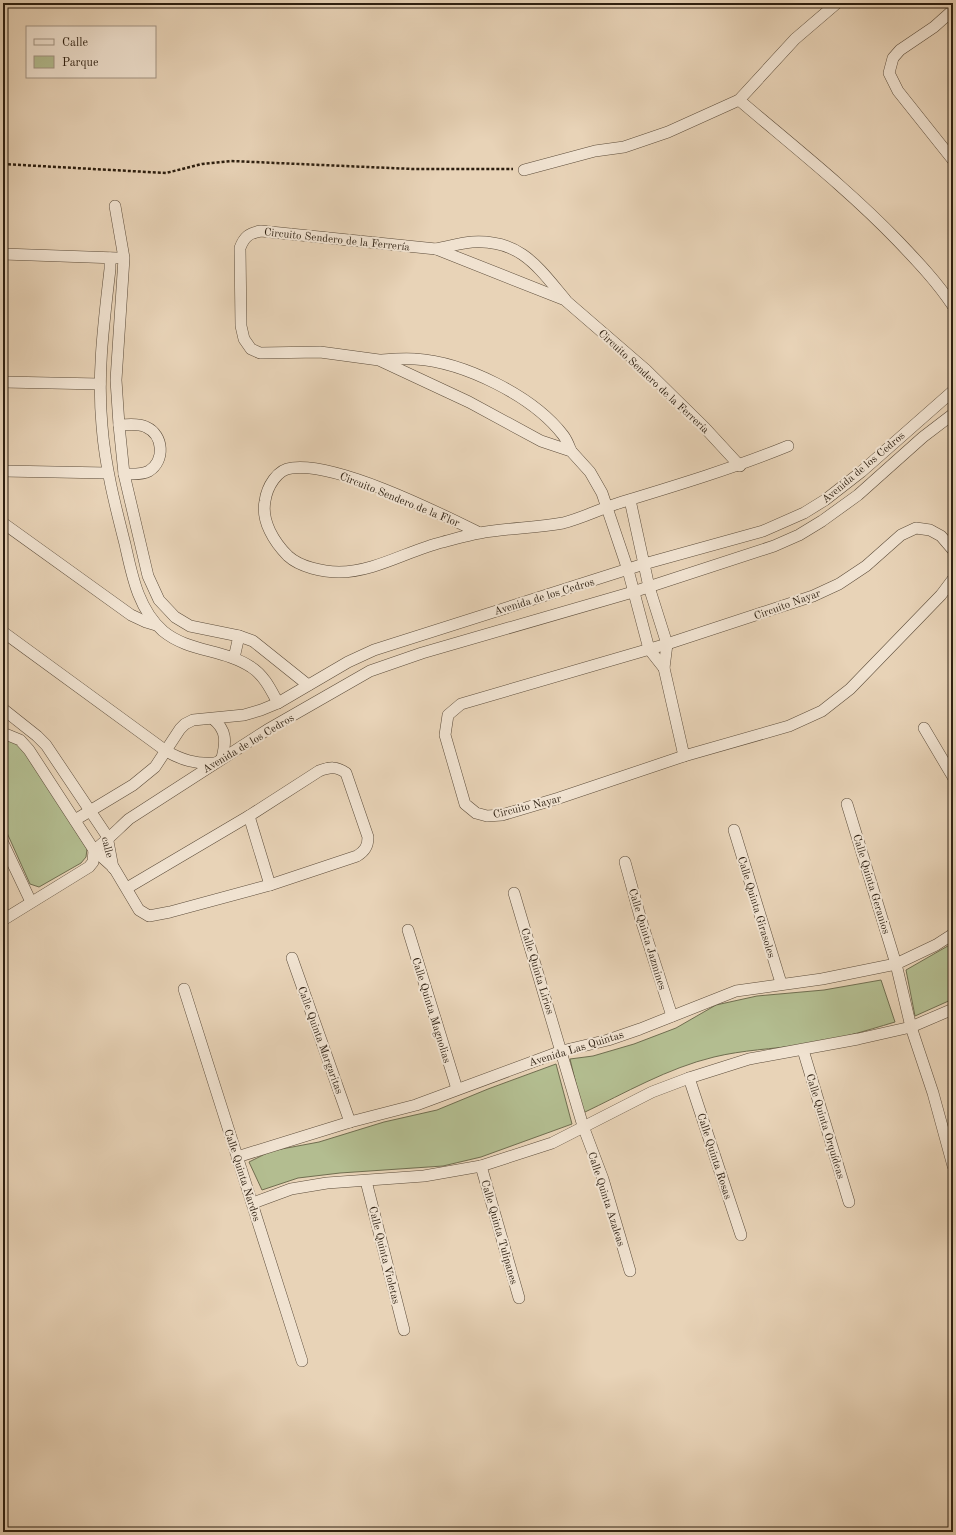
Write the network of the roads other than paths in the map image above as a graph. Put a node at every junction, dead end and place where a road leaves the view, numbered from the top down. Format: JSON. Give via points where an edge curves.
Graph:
{"nodes":[{"id":1,"x":837,"y":3,"type":"edge"},
{"id":2,"x":953,"y":10,"type":"edge"},
{"id":3,"x":739,"y":100,"type":"junction"},
{"id":4,"x":953,"y":160,"type":"edge"},
{"id":5,"x":524,"y":170,"type":"road end"},
{"id":6,"x":115,"y":206,"type":"dead end"},
{"id":7,"x":436,"y":249,"type":"junction"},
{"id":8,"x":3,"y":254,"type":"edge"},
{"id":9,"x":110,"y":258,"type":"junction"},
{"id":10,"x":124,"y":258,"type":"junction"},
{"id":11,"x":565,"y":300,"type":"junction"},
{"id":12,"x":953,"y":306,"type":"edge"},
{"id":13,"x":379,"y":360,"type":"junction"},
{"id":14,"x":3,"y":382,"type":"edge"},
{"id":15,"x":100,"y":384,"type":"junction"},
{"id":16,"x":953,"y":391,"type":"edge"},
{"id":17,"x":953,"y":414,"type":"edge"},
{"id":18,"x":119,"y":425,"type":"junction"},
{"id":19,"x":788,"y":446,"type":"dead end"},
{"id":20,"x":571,"y":452,"type":"junction"},
{"id":21,"x":740,"y":466,"type":"junction"},
{"id":22,"x":3,"y":471,"type":"edge"},
{"id":23,"x":108,"y":473,"type":"junction"},
{"id":24,"x":124,"y":474,"type":"junction"},
{"id":25,"x":630,"y":500,"type":"junction"},
{"id":26,"x":608,"y":508,"type":"junction"},
{"id":27,"x":3,"y":523,"type":"edge"},
{"id":28,"x":480,"y":533,"type":"junction"},
{"id":29,"x":953,"y":550,"type":"edge"},
{"id":30,"x":644,"y":564,"type":"junction"},
{"id":31,"x":628,"y":570,"type":"junction"},
{"id":32,"x":953,"y":579,"type":"edge"},
{"id":33,"x":649,"y":587,"type":"junction"},
{"id":34,"x":633,"y":592,"type":"junction"},
{"id":35,"x":156,"y":625,"type":"junction"},
{"id":36,"x":3,"y":632,"type":"edge"},
{"id":37,"x":239,"y":636,"type":"junction"},
{"id":38,"x":667,"y":644,"type":"junction"},
{"id":39,"x":649,"y":649,"type":"junction"},
{"id":40,"x":234,"y":658,"type":"junction"},
{"id":41,"x":664,"y":668,"type":"junction"},
{"id":42,"x":308,"y":685,"type":"junction"},
{"id":43,"x":295,"y":693,"type":"junction"},
{"id":44,"x":278,"y":703,"type":"junction"},
{"id":45,"x":304,"y":709,"type":"junction"},
{"id":46,"x":5,"y":713,"type":"edge"},
{"id":47,"x":213,"y":719,"type":"junction"},
{"id":48,"x":22,"y":723,"type":"junction"},
{"id":49,"x":924,"y":728,"type":"dead end"},
{"id":50,"x":3,"y":733,"type":"edge"},
{"id":51,"x":166,"y":751,"type":"junction"},
{"id":52,"x":684,"y":756,"type":"junction"},
{"id":53,"x":218,"y":761,"type":"junction"},
{"id":54,"x":953,"y":777,"type":"edge"},
{"id":55,"x":847,"y":804,"type":"dead end"},
{"id":56,"x":90,"y":811,"type":"junction"},
{"id":57,"x":249,"y":816,"type":"junction"},
{"id":58,"x":75,"y":820,"type":"junction"},
{"id":59,"x":734,"y":830,"type":"dead end"},
{"id":60,"x":108,"y":839,"type":"junction"},
{"id":61,"x":3,"y":843,"type":"edge"},
{"id":62,"x":94,"y":850,"type":"junction"},
{"id":63,"x":625,"y":862,"type":"dead end"},
{"id":64,"x":114,"y":868,"type":"junction"},
{"id":65,"x":270,"y":885,"type":"junction"},
{"id":66,"x":127,"y":888,"type":"junction"},
{"id":67,"x":514,"y":893,"type":"dead end"},
{"id":68,"x":31,"y":902,"type":"junction"},
{"id":69,"x":3,"y":920,"type":"edge"},
{"id":70,"x":408,"y":930,"type":"dead end"},
{"id":71,"x":953,"y":934,"type":"edge"},
{"id":72,"x":292,"y":958,"type":"dead end"},
{"id":73,"x":896,"y":964,"type":"junction"},
{"id":74,"x":780,"y":984,"type":"junction"},
{"id":75,"x":184,"y":989,"type":"dead end"},
{"id":76,"x":953,"y":1009,"type":"edge"},
{"id":77,"x":672,"y":1016,"type":"junction"},
{"id":78,"x":911,"y":1027,"type":"junction"},
{"id":79,"x":803,"y":1050,"type":"junction"},
{"id":80,"x":562,"y":1051,"type":"junction"},
{"id":81,"x":689,"y":1078,"type":"junction"},
{"id":82,"x":457,"y":1089,"type":"junction"},
{"id":83,"x":350,"y":1122,"type":"junction"},
{"id":84,"x":583,"y":1126,"type":"junction"},
{"id":85,"x":237,"y":1157,"type":"junction"},
{"id":86,"x":481,"y":1166,"type":"junction"},
{"id":87,"x":953,"y":1166,"type":"edge"},
{"id":88,"x":366,"y":1181,"type":"junction"},
{"id":89,"x":849,"y":1202,"type":"dead end"},
{"id":90,"x":253,"y":1203,"type":"junction"},
{"id":91,"x":741,"y":1235,"type":"dead end"},
{"id":92,"x":630,"y":1271,"type":"dead end"},
{"id":93,"x":520,"y":1298,"type":"dead end"},
{"id":94,"x":404,"y":1330,"type":"dead end"},
{"id":95,"x":302,"y":1361,"type":"dead end"}],
"edges":[{"from":1,"to":3,"type":"street","via":[[795,39]]},
{"from":2,"to":4,"type":"street","via":[[934,27],[900,50],[893,58],[889,73],[898,92]]},
{"from":3,"to":5,"type":"street","via":[[668,132],[624,147],[582,154]]},
{"from":3,"to":12,"type":"street","via":[[877,220],[933,279]]},
{"from":6,"to":10,"type":"street"},
{"from":7,"to":11,"type":"street","name":"Circuito Sendero de la Ferrería"},
{"from":7,"to":11,"type":"street","name":"Circuito Sendero de la Ferrería","via":[[471,242],[503,244],[533,262]]},
{"from":7,"to":13,"type":"street","name":"Circuito Sendero de la Ferrería","via":[[261,231],[243,238],[240,248],[241,326],[244,339],[251,348],[260,353],[320,352]]},
{"from":8,"to":9,"type":"street"},
{"from":9,"to":10,"type":"street"},
{"from":9,"to":15,"type":"street","via":[[100,354]]},
{"from":10,"to":18,"type":"street","via":[[116,380]]},
{"from":11,"to":21,"type":"street","name":"Circuito Sendero de la Ferrería","via":[[646,370]]},
{"from":13,"to":20,"type":"street","name":"Circuito Sendero de la Ferrería","via":[[469,402],[542,441]]},
{"from":13,"to":20,"type":"street","name":"Circuito Sendero de la Ferrería","via":[[416,359],[478,374],[542,414],[565,436]]},
{"from":14,"to":15,"type":"street"},
{"from":15,"to":23,"type":"street"},
{"from":16,"to":30,"type":"street","name":"Avenida de los Cedros","via":[[860,472],[804,513],[763,531]]},
{"from":17,"to":33,"type":"street","name":"Avenida de los Cedros","via":[[923,436],[858,495],[799,535],[774,546]]},
{"from":18,"to":24,"type":"street"},
{"from":18,"to":24,"type":"street","via":[[147,428],[155,434],[160,444],[160,454],[149,471]]},
{"from":19,"to":21,"type":"street","name":"Circuito Sendero de la Flor"},
{"from":20,"to":26,"type":"street","name":"Circuito Sendero de la Ferrería","via":[[590,472]]},
{"from":21,"to":25,"type":"street","name":"Circuito Sendero de la Flor"},
{"from":22,"to":23,"type":"street"},
{"from":23,"to":35,"type":"street","via":[[135,584],[146,612]]},
{"from":24,"to":37,"type":"street","via":[[148,576],[159,600],[175,617],[190,626]]},
{"from":25,"to":26,"type":"street","name":"Circuito Sendero de la Flor"},
{"from":25,"to":30,"type":"street"},
{"from":26,"to":28,"type":"street","name":"Circuito Sendero de la Flor","via":[[564,522]]},
{"from":26,"to":31,"type":"street","name":"Circuito Sendero de la Ferrería"},
{"from":27,"to":35,"type":"street","via":[[131,615]]},
{"from":28,"to":28,"type":"street","name":"Circuito Sendero de la Flor","via":[[433,510],[353,478],[312,468],[290,468],[275,478],[266,491],[265,518],[275,543],[290,558],[314,569],[340,572],[372,566],[440,542]]},
{"from":29,"to":38,"type":"street","name":"Circuito Nayar","via":[[941,536],[930,530],[916,528],[900,535],[866,566],[839,584],[813,596]]},
{"from":30,"to":31,"type":"street","name":"Avenida de los Cedros"},
{"from":30,"to":33,"type":"street"},
{"from":31,"to":34,"type":"street","name":"Circuito Sendero de la Ferrería"},
{"from":31,"to":42,"type":"street","name":"Avenida de los Cedros","via":[[374,650]]},
{"from":32,"to":52,"type":"street","name":"Circuito Nayar","via":[[941,595],[850,689],[822,711],[789,726]]},
{"from":33,"to":34,"type":"street","name":"Avenida de los Cedros"},
{"from":33,"to":38,"type":"street"},
{"from":34,"to":39,"type":"street","name":"Circuito Sendero de la Ferrería"},
{"from":34,"to":45,"type":"street","name":"Avenida de los Cedros","via":[[394,661],[370,670]]},
{"from":35,"to":40,"type":"street","via":[[183,644]]},
{"from":36,"to":51,"type":"street"},
{"from":37,"to":40,"type":"street"},
{"from":37,"to":42,"type":"street","via":[[260,646]]},
{"from":38,"to":39,"type":"street","name":"Circuito Nayar"},
{"from":38,"to":41,"type":"street"},
{"from":39,"to":41,"type":"street"},
{"from":39,"to":52,"type":"street","name":"Circuito Nayar","via":[[454,708],[448,715],[446,735],[465,804],[476,813],[487,816],[502,814],[559,798]]},
{"from":40,"to":44,"type":"street","via":[[252,667],[264,679]]},
{"from":41,"to":52,"type":"street"},
{"from":42,"to":43,"type":"street","name":"Avenida de los Cedros"},
{"from":43,"to":44,"type":"street","name":"Avenida de los Cedros"},
{"from":43,"to":45,"type":"street"},
{"from":44,"to":47,"type":"street","name":"Avenida de los Cedros","via":[[244,715]]},
{"from":45,"to":53,"type":"street","name":"Avenida de los Cedros"},
{"from":46,"to":48,"type":"street","name":"calle"},
{"from":47,"to":51,"type":"street","name":"Avenida de los Cedros","via":[[193,720],[185,724]]},
{"from":47,"to":53,"type":"street","via":[[224,731],[225,739]]},
{"from":48,"to":50,"type":"street","name":"calle"},
{"from":48,"to":56,"type":"street","name":"calle","via":[[46,745]]},
{"from":49,"to":54,"type":"street"},
{"from":50,"to":58,"type":"street","name":"calle","via":[[20,740],[29,750]]},
{"from":51,"to":53,"type":"street","via":[[198,764]]},
{"from":51,"to":56,"type":"street","name":"Avenida de los Cedros","via":[[155,767],[133,785]]},
{"from":53,"to":60,"type":"street","name":"Avenida de los Cedros","via":[[129,819]]},
{"from":55,"to":73,"type":"street","name":"Calle Quinta Geranios"},
{"from":56,"to":58,"type":"street","name":"Avenida de los Cedros"},
{"from":56,"to":60,"type":"street","name":"calle"},
{"from":57,"to":65,"type":"street"},
{"from":57,"to":65,"type":"street","via":[[331,766],[346,773],[368,837],[368,845],[357,856]]},
{"from":57,"to":66,"type":"street"},
{"from":58,"to":62,"type":"street","name":"calle"},
{"from":59,"to":74,"type":"street","name":"Calle Quinta Girasoles"},
{"from":60,"to":62,"type":"street","name":"Avenida de los Cedros"},
{"from":60,"to":64,"type":"street","name":"calle"},
{"from":61,"to":68,"type":"street"},
{"from":62,"to":64,"type":"street","name":"calle"},
{"from":62,"to":68,"type":"street","via":[[93,862],[89,866]]},
{"from":63,"to":77,"type":"street","name":"Calle Quinta Jazmines"},
{"from":64,"to":66,"type":"street"},
{"from":65,"to":66,"type":"street","via":[[149,916],[139,910]]},
{"from":67,"to":80,"type":"street","name":"Calle Quinta Lirios"},
{"from":68,"to":69,"type":"street"},
{"from":70,"to":82,"type":"street","name":"Calle Quinta Magnolias"},
{"from":71,"to":73,"type":"street","name":"Avenida Las Quintas"},
{"from":72,"to":83,"type":"street","name":"Calle Quinta Margaritas"},
{"from":73,"to":74,"type":"street","name":"Avenida Las Quintas","via":[[822,979]]},
{"from":73,"to":78,"type":"street","name":"Calle Quinta Geranios"},
{"from":74,"to":77,"type":"street","name":"Avenida Las Quintas","via":[[736,991]]},
{"from":75,"to":85,"type":"street","name":"Calle Quinta Nardos"},
{"from":76,"to":78,"type":"street"},
{"from":77,"to":80,"type":"street","name":"Avenida Las Quintas","via":[[608,1040]]},
{"from":78,"to":79,"type":"street"},
{"from":78,"to":87,"type":"street","name":"Calle Quinta Geranios"},
{"from":79,"to":81,"type":"street","via":[[748,1059]]},
{"from":79,"to":89,"type":"street","name":"Calle Quinta Orquídeas"},
{"from":80,"to":82,"type":"street","name":"Avenida Las Quintas"},
{"from":80,"to":84,"type":"street","name":"Calle Quinta Lirios"},
{"from":81,"to":84,"type":"street","via":[[652,1092]]},
{"from":81,"to":91,"type":"street","name":"Calle Quinta Rosas"},
{"from":82,"to":83,"type":"street","name":"Avenida Las Quintas","via":[[416,1105]]},
{"from":83,"to":85,"type":"street","name":"Avenida Las Quintas"},
{"from":84,"to":86,"type":"street","via":[[552,1143]]},
{"from":84,"to":92,"type":"street","name":"Calle Quinta Azaleas","via":[[603,1179]]},
{"from":85,"to":90,"type":"street","name":"Calle Quinta Nardos"},
{"from":86,"to":88,"type":"street","via":[[424,1176]]},
{"from":86,"to":93,"type":"street","name":"Calle Quinta Tulipanes"},
{"from":88,"to":90,"type":"street","via":[[327,1183],[291,1189]]},
{"from":88,"to":94,"type":"street","name":"Calle Quinta Violetas"},
{"from":90,"to":95,"type":"street","name":"Calle Quinta Nardos"}]}
